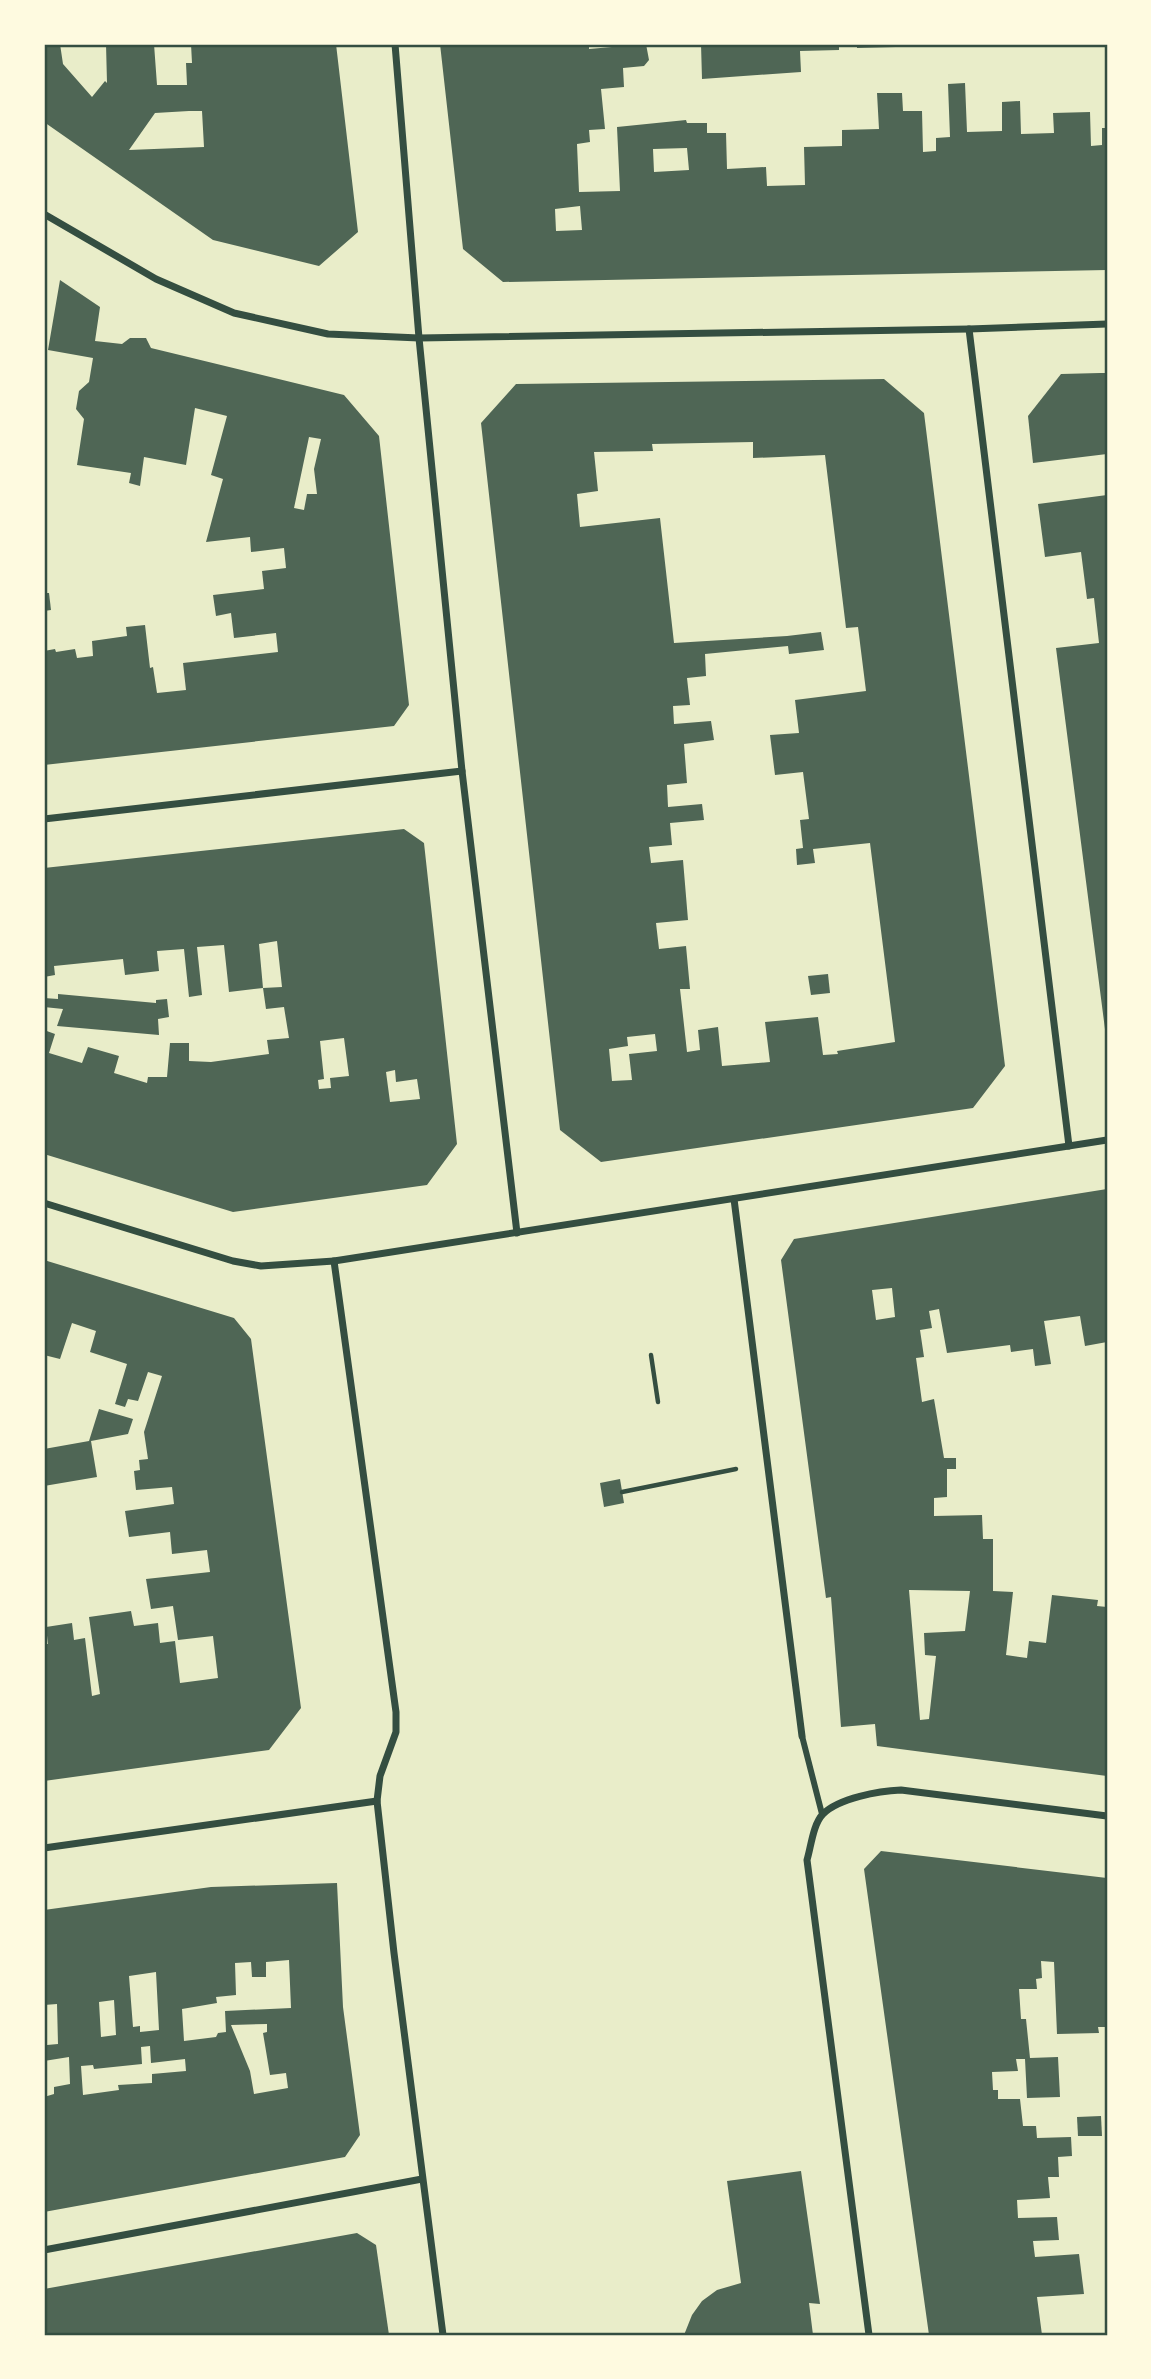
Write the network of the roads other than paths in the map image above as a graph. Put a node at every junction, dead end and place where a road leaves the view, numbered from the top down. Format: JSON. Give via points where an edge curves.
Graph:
{"nodes":[{"id":1,"x":395,"y":44,"type":"edge"},
{"id":2,"x":44,"y":214,"type":"edge"},
{"id":3,"x":1107,"y":324,"type":"edge"},
{"id":4,"x":969,"y":329,"type":"junction"},
{"id":5,"x":419,"y":338,"type":"junction"},
{"id":6,"x":462,"y":771,"type":"junction"},
{"id":7,"x":44,"y":819,"type":"edge"},
{"id":8,"x":1107,"y":1140,"type":"edge"},
{"id":9,"x":1069,"y":1146,"type":"junction"},
{"id":10,"x":734,"y":1199,"type":"junction"},
{"id":11,"x":44,"y":1203,"type":"edge"},
{"id":12,"x":517,"y":1233,"type":"junction"},
{"id":13,"x":334,"y":1261,"type":"junction"},
{"id":14,"x":802,"y":1736,"type":"joint"},
{"id":15,"x":377,"y":1801,"type":"junction"},
{"id":16,"x":822,"y":1814,"type":"junction"},
{"id":17,"x":1107,"y":1816,"type":"edge"},
{"id":18,"x":44,"y":1848,"type":"edge"},
{"id":19,"x":422,"y":2179,"type":"junction"},
{"id":20,"x":44,"y":2250,"type":"edge"},
{"id":21,"x":443,"y":2335,"type":"edge"},
{"id":22,"x":869,"y":2335,"type":"edge"}],
"edges":[{"from":1,"to":5,"type":"street"},
{"from":2,"to":5,"type":"street","via":[[156,279],[234,313],[328,334]]},
{"from":3,"to":4,"type":"street"},
{"from":4,"to":5,"type":"street"},
{"from":4,"to":9,"type":"street"},
{"from":5,"to":6,"type":"street"},
{"from":6,"to":7,"type":"street"},
{"from":6,"to":12,"type":"street"},
{"from":8,"to":9,"type":"street"},
{"from":9,"to":10,"type":"street"},
{"from":10,"to":12,"type":"street"},
{"from":10,"to":14,"type":"street"},
{"from":11,"to":13,"type":"street","via":[[233,1261],[261,1266]]},
{"from":12,"to":13,"type":"street"},
{"from":13,"to":15,"type":"street","via":[[396,1712],[396,1732],[380,1776]]},
{"from":14,"to":16,"type":"street"},
{"from":15,"to":18,"type":"street"},
{"from":15,"to":19,"type":"street"},
{"from":16,"to":17,"type":"street","via":[[848,1800],[901,1790]]},
{"from":16,"to":22,"type":"street","via":[[807,1860]]},
{"from":19,"to":20,"type":"street"},
{"from":19,"to":21,"type":"street"}]}
